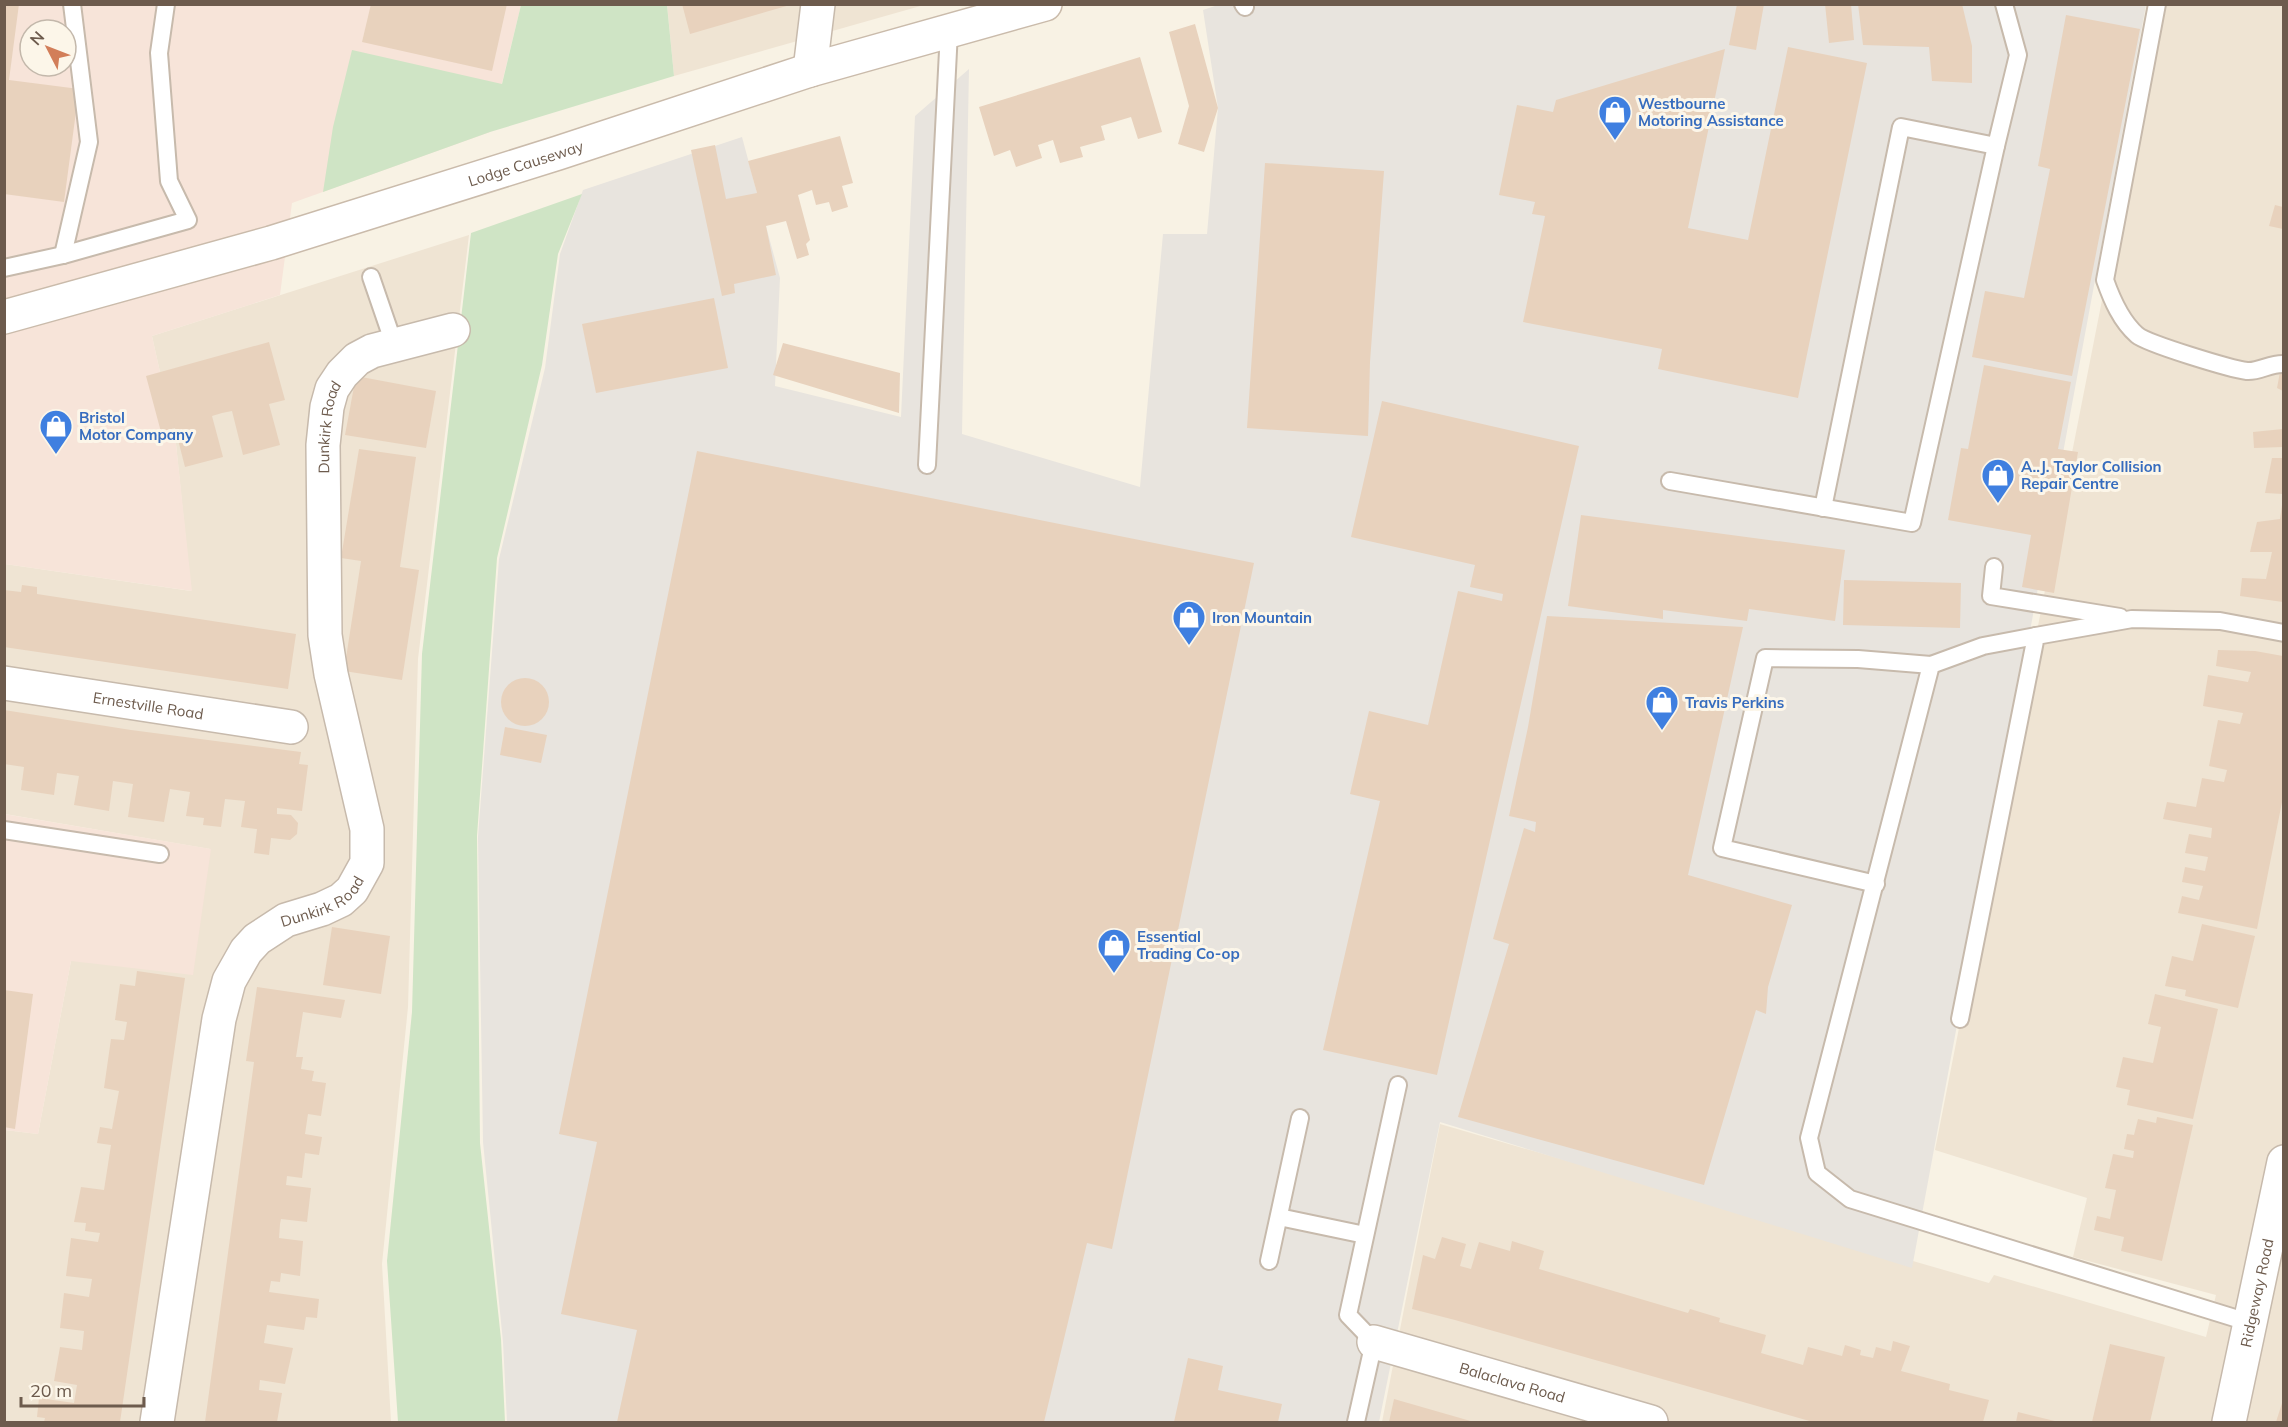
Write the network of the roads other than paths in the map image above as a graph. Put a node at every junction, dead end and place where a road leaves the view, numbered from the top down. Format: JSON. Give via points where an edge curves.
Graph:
{"nodes":[{"id":1,"x":72,"y":4,"type":"edge"},
{"id":2,"x":166,"y":4,"type":"edge"},
{"id":3,"x":818,"y":4,"type":"edge"},
{"id":4,"x":1046,"y":4,"type":"edge"},
{"id":5,"x":2004,"y":4,"type":"edge"},
{"id":6,"x":2157,"y":4,"type":"edge"},
{"id":7,"x":949,"y":31,"type":"junction"},
{"id":8,"x":810,"y":70,"type":"junction"},
{"id":9,"x":1996,"y":146,"type":"junction"},
{"id":10,"x":63,"y":255,"type":"junction"},
{"id":11,"x":4,"y":268,"type":"edge"},
{"id":12,"x":371,"y":277,"type":"dead end"},
{"id":13,"x":4,"y":317,"type":"edge"},
{"id":14,"x":453,"y":330,"type":"dead end"},
{"id":15,"x":394,"y":344,"type":"junction"},
{"id":16,"x":2283,"y":364,"type":"edge"},
{"id":17,"x":927,"y":465,"type":"dead end"},
{"id":18,"x":1670,"y":481,"type":"dead end"},
{"id":19,"x":1823,"y":508,"type":"junction"},
{"id":20,"x":1994,"y":567,"type":"dead end"},
{"id":21,"x":2132,"y":619,"type":"junction"},
{"id":22,"x":2283,"y":633,"type":"edge"},
{"id":23,"x":2036,"y":636,"type":"junction"},
{"id":24,"x":1931,"y":665,"type":"junction"},
{"id":25,"x":4,"y":682,"type":"edge"},
{"id":26,"x":291,"y":727,"type":"dead end"},
{"id":27,"x":4,"y":830,"type":"edge"},
{"id":28,"x":160,"y":854,"type":"dead end"},
{"id":29,"x":1876,"y":884,"type":"junction"},
{"id":30,"x":1960,"y":1019,"type":"dead end"},
{"id":31,"x":1398,"y":1085,"type":"dead end"},
{"id":32,"x":1300,"y":1118,"type":"dead end"},
{"id":33,"x":2283,"y":1162,"type":"edge"},
{"id":34,"x":1279,"y":1216,"type":"junction"},
{"id":35,"x":1365,"y":1235,"type":"junction"},
{"id":36,"x":1269,"y":1261,"type":"dead end"},
{"id":37,"x":2251,"y":1323,"type":"junction"},
{"id":38,"x":1374,"y":1342,"type":"junction"},
{"id":39,"x":157,"y":1422,"type":"edge"},
{"id":40,"x":1356,"y":1422,"type":"edge"},
{"id":41,"x":1651,"y":1422,"type":"edge"},
{"id":42,"x":2229,"y":1422,"type":"edge"}],
"edges":[{"from":1,"to":10,"type":"lane","via":[[89,142]]},
{"from":2,"to":10,"type":"lane","via":[[159,53],[168,181],[188,220]]},
{"from":3,"to":8,"type":"street"},
{"from":4,"to":7,"type":"street","name":"Lodge Causeway"},
{"from":5,"to":9,"type":"lane","via":[[2018,55]]},
{"from":6,"to":16,"type":"lane","via":[[2104,280],[2124,320],[2139,336],[2249,371]]},
{"from":7,"to":8,"type":"street","name":"Lodge Causeway"},
{"from":7,"to":17,"type":"lane"},
{"from":8,"to":13,"type":"street","name":"Lodge Causeway","via":[[271,243]]},
{"from":9,"to":19,"type":"lane","via":[[1912,523]]},
{"from":9,"to":19,"type":"lane","via":[[1901,127]]},
{"from":10,"to":11,"type":"lane"},
{"from":12,"to":15,"type":"lane"},
{"from":14,"to":15,"type":"street","name":"Dunkirk Road"},
{"from":15,"to":39,"type":"street","name":"Dunkirk Road","via":[[357,359],[342,374],[327,407],[323,445],[325,635],[367,829],[367,863],[352,890],[341,900],[286,920],[257,939],[229,981],[219,1019]]},
{"from":18,"to":19,"type":"lane"},
{"from":20,"to":21,"type":"lane","via":[[1991,596]]},
{"from":21,"to":22,"type":"lane","via":[[2220,621]]},
{"from":21,"to":23,"type":"lane"},
{"from":23,"to":24,"type":"lane","via":[[1983,646]]},
{"from":23,"to":30,"type":"lane"},
{"from":24,"to":29,"type":"lane"},
{"from":24,"to":29,"type":"lane","via":[[1765,658],[1722,848]]},
{"from":25,"to":26,"type":"street","name":"Ernestville Road"},
{"from":27,"to":28,"type":"lane"},
{"from":29,"to":37,"type":"lane","via":[[1809,1138],[1817,1173],[1850,1199]]},
{"from":31,"to":35,"type":"lane"},
{"from":32,"to":34,"type":"lane"},
{"from":33,"to":37,"type":"street","name":"Ridgeway Road"},
{"from":34,"to":35,"type":"lane"},
{"from":34,"to":36,"type":"lane"},
{"from":35,"to":38,"type":"lane","via":[[1348,1315]]},
{"from":37,"to":42,"type":"street","name":"Ridgeway Road"},
{"from":38,"to":40,"type":"lane"},
{"from":38,"to":41,"type":"street","name":"Balaclava Road"}]}
